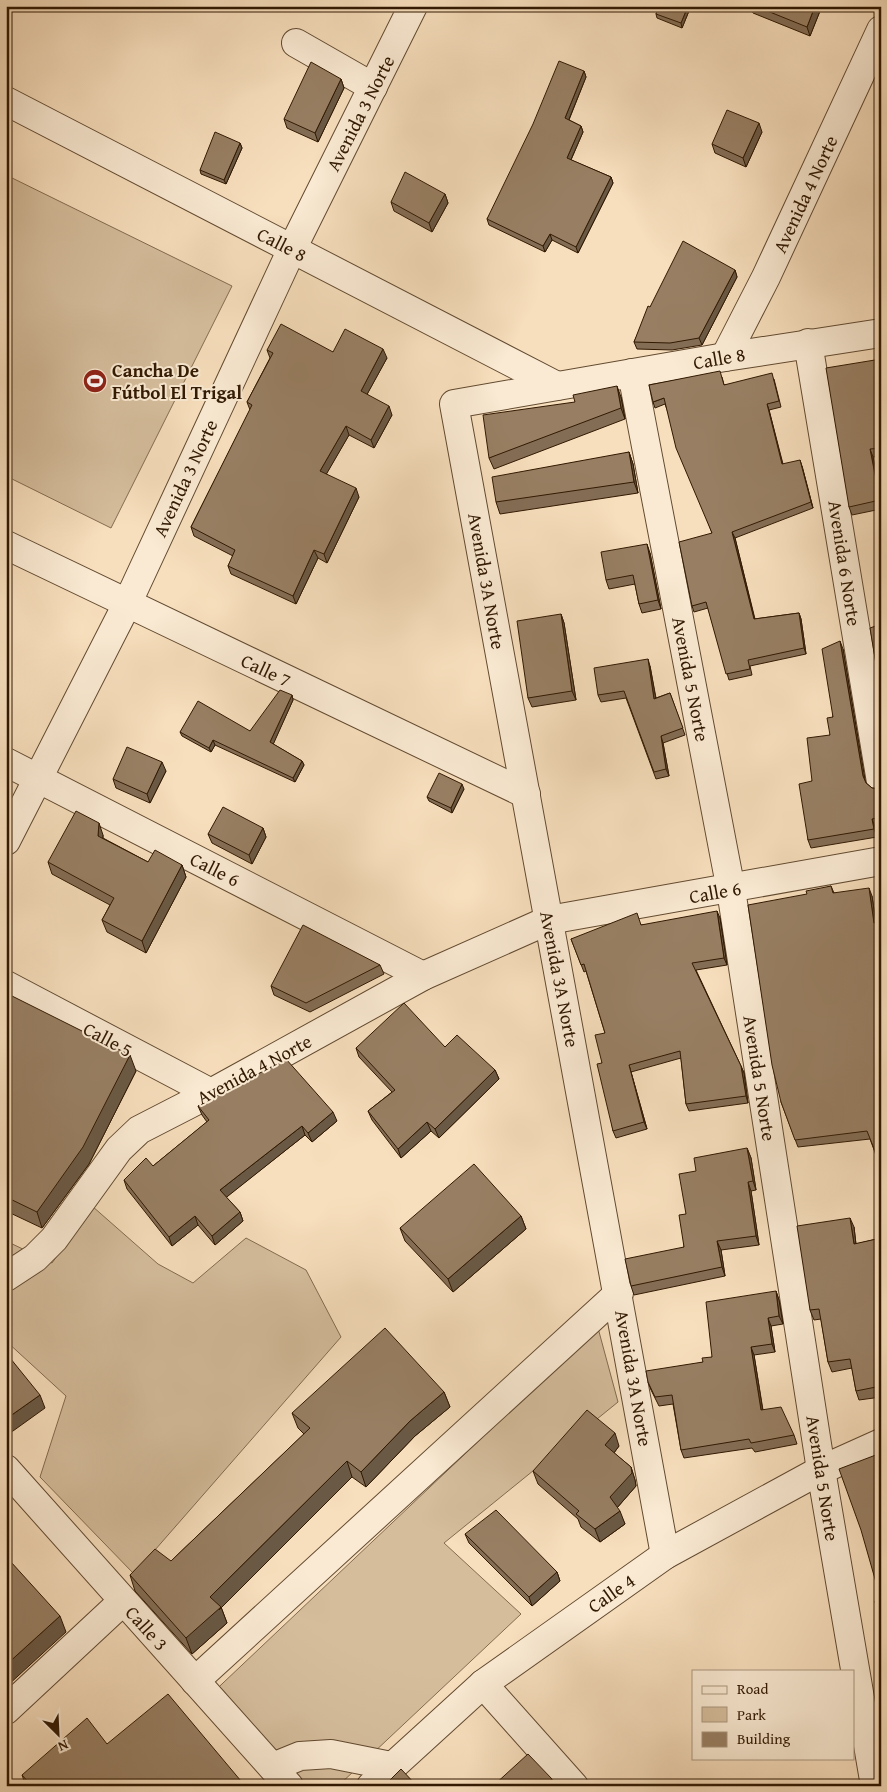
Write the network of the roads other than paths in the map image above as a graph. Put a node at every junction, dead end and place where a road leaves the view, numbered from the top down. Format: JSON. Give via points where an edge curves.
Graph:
{"nodes":[{"id":1,"x":413,"y":6,"type":"edge"},
{"id":2,"x":881,"y":30,"type":"edge"},
{"id":3,"x":296,"y":43,"type":"dead end"},
{"id":4,"x":373,"y":87,"type":"junction"},
{"id":5,"x":6,"y":101,"type":"edge"},
{"id":6,"x":292,"y":249,"type":"junction"},
{"id":7,"x":881,"y":333,"type":"edge"},
{"id":8,"x":808,"y":344,"type":"junction"},
{"id":9,"x":725,"y":357,"type":"junction"},
{"id":10,"x":632,"y":373,"type":"junction"},
{"id":11,"x":557,"y":386,"type":"junction"},
{"id":12,"x":454,"y":404,"type":"joint"},
{"id":13,"x":6,"y":545,"type":"edge"},
{"id":14,"x":126,"y":604,"type":"junction"},
{"id":15,"x":6,"y":762,"type":"edge"},
{"id":16,"x":38,"y":777,"type":"junction"},
{"id":17,"x":881,"y":782,"type":"edge"},
{"id":18,"x":526,"y":794,"type":"junction"},
{"id":19,"x":6,"y":841,"type":"edge"},
{"id":20,"x":881,"y":861,"type":"edge"},
{"id":21,"x":731,"y":890,"type":"junction"},
{"id":22,"x":549,"y":920,"type":"junction"},
{"id":23,"x":423,"y":976,"type":"junction"},
{"id":24,"x":6,"y":985,"type":"edge"},
{"id":25,"x":211,"y":1093,"type":"junction"},
{"id":26,"x":6,"y":1277,"type":"edge"},
{"id":27,"x":619,"y":1293,"type":"junction"},
{"id":28,"x":881,"y":1443,"type":"edge"},
{"id":29,"x":6,"y":1469,"type":"edge"},
{"id":30,"x":821,"y":1470,"type":"junction"},
{"id":31,"x":665,"y":1555,"type":"junction"},
{"id":32,"x":123,"y":1601,"type":"junction"},
{"id":33,"x":195,"y":1681,"type":"junction"},
{"id":34,"x":483,"y":1684,"type":"junction"},
{"id":35,"x":6,"y":1710,"type":"edge"},
{"id":36,"x":391,"y":1766,"type":"junction"},
{"id":37,"x":281,"y":1777,"type":"edge"},
{"id":38,"x":371,"y":1786,"type":"edge"},
{"id":39,"x":574,"y":1786,"type":"edge"},
{"id":40,"x":875,"y":1786,"type":"edge"}],
"edges":[{"from":1,"to":4,"type":"street","name":"Avenida 3 Norte"},
{"from":2,"to":9,"type":"street","name":"Avenida 4 Norte"},
{"from":3,"to":4,"type":"street"},
{"from":4,"to":6,"type":"street","name":"Avenida 3 Norte"},
{"from":5,"to":6,"type":"street","name":"Calle 8"},
{"from":6,"to":11,"type":"street","name":"Calle 8"},
{"from":6,"to":14,"type":"street","name":"Avenida 3 Norte"},
{"from":7,"to":8,"type":"street","name":"Calle 8"},
{"from":8,"to":9,"type":"street","name":"Calle 8"},
{"from":8,"to":17,"type":"street","name":"Avenida 6 Norte"},
{"from":9,"to":10,"type":"street","name":"Calle 8"},
{"from":10,"to":11,"type":"street","name":"Calle 8"},
{"from":10,"to":21,"type":"street","name":"Avenida 5 Norte"},
{"from":11,"to":12,"type":"street","name":"Calle 8"},
{"from":12,"to":18,"type":"street","name":"Avenida 3A Norte"},
{"from":13,"to":14,"type":"street","name":"Calle 7"},
{"from":14,"to":16,"type":"street","name":"Avenida 3 Norte"},
{"from":14,"to":18,"type":"street","name":"Calle 7"},
{"from":15,"to":16,"type":"street","name":"Calle 6"},
{"from":16,"to":19,"type":"street","name":"Avenida 3 Norte"},
{"from":16,"to":23,"type":"street","name":"Calle 6"},
{"from":18,"to":22,"type":"street","name":"Avenida 3A Norte"},
{"from":20,"to":21,"type":"street","name":"Calle 6"},
{"from":21,"to":22,"type":"street","name":"Calle 6"},
{"from":21,"to":30,"type":"street","name":"Avenida 5 Norte"},
{"from":22,"to":23,"type":"street","name":"Avenida 4 Norte"},
{"from":22,"to":27,"type":"street","name":"Avenida 3A Norte"},
{"from":23,"to":25,"type":"street","name":"Avenida 4 Norte"},
{"from":24,"to":25,"type":"street","name":"Calle 5"},
{"from":25,"to":26,"type":"street","name":"Avenida 4 Norte","via":[[139,1130],[119,1149],[54,1239],[35,1258]]},
{"from":27,"to":31,"type":"street","name":"Avenida 3A Norte"},
{"from":27,"to":33,"type":"street"},
{"from":28,"to":30,"type":"street","name":"Calle 4"},
{"from":29,"to":32,"type":"street","name":"Calle 3"},
{"from":30,"to":31,"type":"street","name":"Calle 4"},
{"from":30,"to":40,"type":"street","name":"Avenida 5 Norte"},
{"from":31,"to":34,"type":"street","name":"Calle 4"},
{"from":32,"to":33,"type":"street","name":"Calle 3"},
{"from":32,"to":35,"type":"street"},
{"from":33,"to":37,"type":"street","name":"Calle 3"},
{"from":34,"to":36,"type":"street","name":"Calle 4"},
{"from":34,"to":39,"type":"street"},
{"from":36,"to":37,"type":"street","via":[[331,1754],[300,1756]]},
{"from":36,"to":38,"type":"street","name":"Calle 4"}]}
